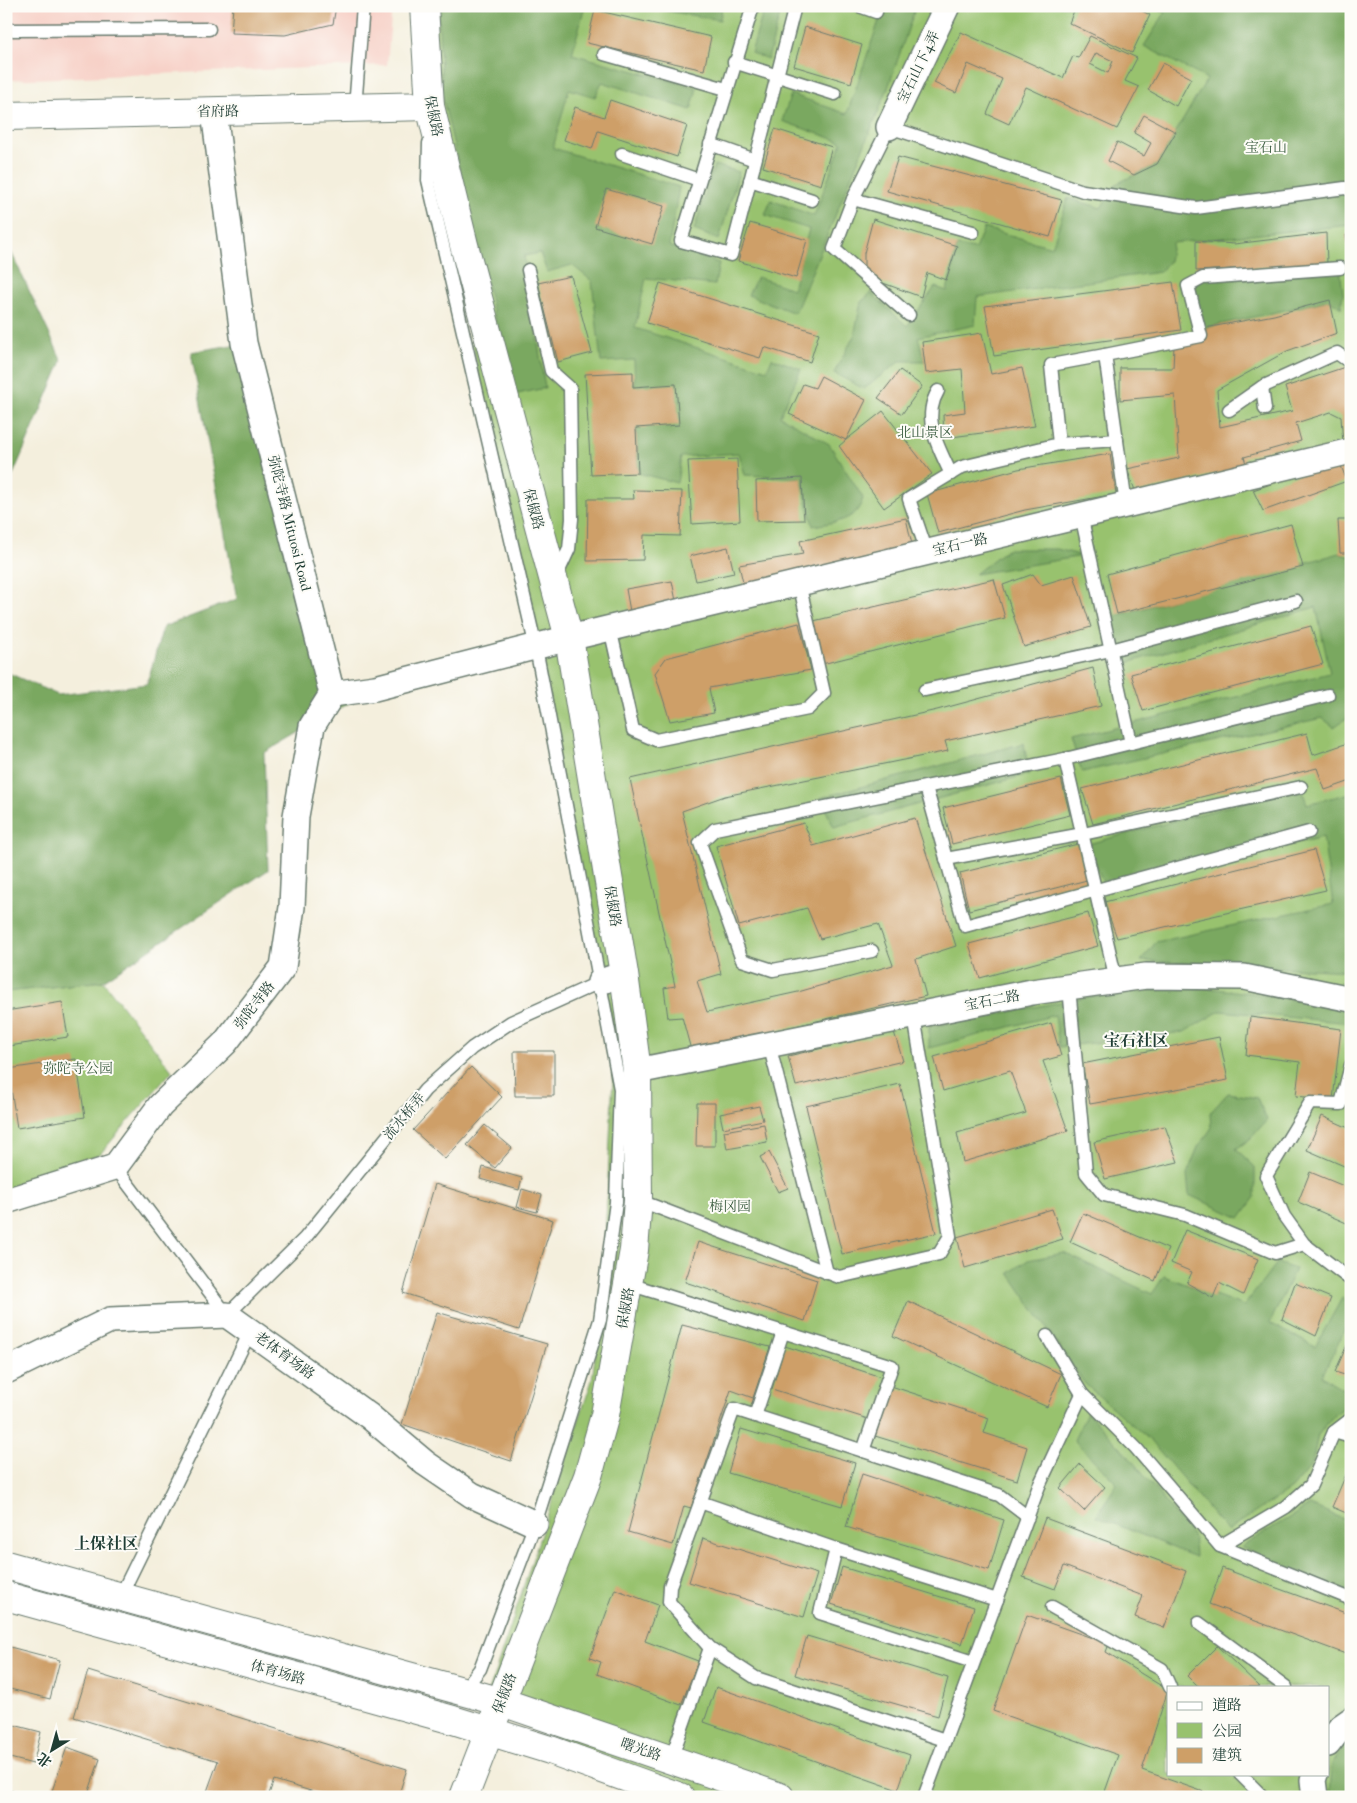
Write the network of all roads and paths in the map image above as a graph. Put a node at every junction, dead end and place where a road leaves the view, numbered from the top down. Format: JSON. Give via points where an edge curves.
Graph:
{"nodes":[{"id":1,"x":363,"y":6,"type":"edge"},
{"id":2,"x":424,"y":6,"type":"edge"},
{"id":3,"x":753,"y":6,"type":"edge"},
{"id":4,"x":795,"y":6,"type":"edge"},
{"id":5,"x":859,"y":6,"type":"edge"},
{"id":6,"x":947,"y":6,"type":"edge"},
{"id":7,"x":876,"y":12,"type":"dead end"},
{"id":8,"x":209,"y":29,"type":"dead end"},
{"id":9,"x":6,"y":30,"type":"edge"},
{"id":10,"x":604,"y":54,"type":"dead end"},
{"id":11,"x":734,"y":62,"type":"junction"},
{"id":12,"x":777,"y":75,"type":"junction"},
{"id":13,"x":726,"y":89,"type":"junction"},
{"id":14,"x":835,"y":94,"type":"dead end"},
{"id":15,"x":430,"y":106,"type":"junction"},
{"id":16,"x":355,"y":108,"type":"junction"},
{"id":17,"x":214,"y":112,"type":"junction"},
{"id":18,"x":6,"y":116,"type":"edge"},
{"id":19,"x":889,"y":127,"type":"junction"},
{"id":20,"x":710,"y":144,"type":"junction"},
{"id":21,"x":622,"y":154,"type":"dead end"},
{"id":22,"x":755,"y":160,"type":"junction"},
{"id":23,"x":699,"y":180,"type":"junction"},
{"id":24,"x":750,"y":180,"type":"junction"},
{"id":25,"x":1351,"y":190,"type":"edge"},
{"id":26,"x":853,"y":199,"type":"junction"},
{"id":27,"x":812,"y":200,"type":"dead end"},
{"id":28,"x":973,"y":232,"type":"dead end"},
{"id":29,"x":1340,"y":268,"type":"dead end"},
{"id":30,"x":528,"y":270,"type":"dead end"},
{"id":31,"x":909,"y":314,"type":"dead end"},
{"id":32,"x":1105,"y":355,"type":"junction"},
{"id":33,"x":1351,"y":363,"type":"edge"},
{"id":34,"x":1262,"y":387,"type":"junction"},
{"id":35,"x":938,"y":391,"type":"dead end"},
{"id":36,"x":1265,"y":409,"type":"dead end"},
{"id":37,"x":1229,"y":410,"type":"dead end"},
{"id":38,"x":1117,"y":440,"type":"junction"},
{"id":39,"x":1059,"y":444,"type":"junction"},
{"id":40,"x":1351,"y":451,"type":"edge"},
{"id":41,"x":951,"y":474,"type":"junction"},
{"id":42,"x":1126,"y":505,"type":"junction"},
{"id":43,"x":1081,"y":515,"type":"junction"},
{"id":44,"x":927,"y":552,"type":"junction"},
{"id":45,"x":554,"y":582,"type":"junction"},
{"id":46,"x":799,"y":583,"type":"junction"},
{"id":47,"x":1296,"y":601,"type":"dead end"},
{"id":48,"x":610,"y":628,"type":"junction"},
{"id":49,"x":569,"y":638,"type":"junction"},
{"id":50,"x":536,"y":648,"type":"junction"},
{"id":51,"x":1111,"y":650,"type":"junction"},
{"id":52,"x":925,"y":690,"type":"dead end"},
{"id":53,"x":332,"y":694,"type":"junction"},
{"id":54,"x":1328,"y":695,"type":"dead end"},
{"id":55,"x":1131,"y":743,"type":"junction"},
{"id":56,"x":1065,"y":759,"type":"junction"},
{"id":57,"x":926,"y":787,"type":"junction"},
{"id":58,"x":1301,"y":787,"type":"dead end"},
{"id":59,"x":1308,"y":832,"type":"dead end"},
{"id":60,"x":1083,"y":834,"type":"junction"},
{"id":61,"x":946,"y":859,"type":"junction"},
{"id":62,"x":1096,"y":889,"type":"junction"},
{"id":63,"x":872,"y":951,"type":"dead end"},
{"id":64,"x":612,"y":978,"type":"junction"},
{"id":65,"x":1116,"y":980,"type":"junction"},
{"id":66,"x":1069,"y":987,"type":"junction"},
{"id":67,"x":1351,"y":999,"type":"edge"},
{"id":68,"x":914,"y":1016,"type":"junction"},
{"id":69,"x":769,"y":1044,"type":"junction"},
{"id":70,"x":1351,"y":1065,"type":"edge"},
{"id":71,"x":637,"y":1071,"type":"junction"},
{"id":72,"x":1346,"y":1106,"type":"edge"},
{"id":73,"x":115,"y":1167,"type":"junction"},
{"id":74,"x":638,"y":1200,"type":"junction"},
{"id":75,"x":6,"y":1201,"type":"edge"},
{"id":76,"x":1304,"y":1244,"type":"junction"},
{"id":77,"x":827,"y":1273,"type":"junction"},
{"id":78,"x":1351,"y":1280,"type":"edge"},
{"id":79,"x":629,"y":1284,"type":"junction"},
{"id":80,"x":624,"y":1312,"type":"junction"},
{"id":81,"x":227,"y":1315,"type":"junction"},
{"id":82,"x":250,"y":1330,"type":"junction"},
{"id":83,"x":783,"y":1332,"type":"junction"},
{"id":84,"x":1047,"y":1336,"type":"dead end"},
{"id":85,"x":587,"y":1357,"type":"junction"},
{"id":86,"x":6,"y":1371,"type":"edge"},
{"id":87,"x":1082,"y":1394,"type":"junction"},
{"id":88,"x":755,"y":1416,"type":"junction"},
{"id":89,"x":1351,"y":1419,"type":"edge"},
{"id":90,"x":1334,"y":1432,"type":"junction"},
{"id":91,"x":1351,"y":1438,"type":"edge"},
{"id":92,"x":863,"y":1451,"type":"junction"},
{"id":93,"x":700,"y":1502,"type":"junction"},
{"id":94,"x":1028,"y":1517,"type":"junction"},
{"id":95,"x":535,"y":1524,"type":"junction"},
{"id":96,"x":1220,"y":1546,"type":"junction"},
{"id":97,"x":836,"y":1549,"type":"junction"},
{"id":98,"x":6,"y":1565,"type":"edge"},
{"id":99,"x":121,"y":1595,"type":"junction"},
{"id":100,"x":6,"y":1596,"type":"edge"},
{"id":101,"x":1351,"y":1599,"type":"edge"},
{"id":102,"x":997,"y":1600,"type":"junction"},
{"id":103,"x":1052,"y":1607,"type":"dead end"},
{"id":104,"x":1199,"y":1623,"type":"dead end"},
{"id":105,"x":710,"y":1648,"type":"junction"},
{"id":106,"x":973,"y":1662,"type":"junction"},
{"id":107,"x":1170,"y":1686,"type":"edge"},
{"id":108,"x":1285,"y":1686,"type":"edge"},
{"id":109,"x":463,"y":1691,"type":"junction"},
{"id":110,"x":502,"y":1702,"type":"junction"},
{"id":111,"x":489,"y":1732,"type":"junction"},
{"id":112,"x":945,"y":1740,"type":"junction"},
{"id":113,"x":671,"y":1759,"type":"junction"},
{"id":114,"x":1242,"y":1776,"type":"edge"},
{"id":115,"x":1314,"y":1776,"type":"edge"},
{"id":116,"x":464,"y":1797,"type":"edge"},
{"id":117,"x":680,"y":1797,"type":"edge"},
{"id":118,"x":780,"y":1797,"type":"edge"},
{"id":119,"x":924,"y":1797,"type":"edge"},
{"id":120,"x":1263,"y":1797,"type":"edge"},
{"id":121,"x":1315,"y":1797,"type":"edge"}],
"edges":[{"from":1,"to":16,"type":"lane"},
{"from":2,"to":15,"type":"main road","name":"保俶路"},
{"from":3,"to":11,"type":"lane"},
{"from":4,"to":12,"type":"lane"},
{"from":5,"to":7,"type":"lane"},
{"from":6,"to":19,"type":"street","name":"宝石山下4弄"},
{"from":8,"to":9,"type":"lane"},
{"from":10,"to":13,"type":"lane"},
{"from":11,"to":12,"type":"lane"},
{"from":11,"to":13,"type":"lane"},
{"from":12,"to":14,"type":"lane"},
{"from":12,"to":22,"type":"lane"},
{"from":13,"to":20,"type":"lane"},
{"from":15,"to":16,"type":"main road","name":"省府路"},
{"from":15,"to":45,"type":"main road","name":"保俶路"},
{"from":15,"to":50,"type":"lane","via":[[428,180]]},
{"from":16,"to":17,"type":"main road","name":"省府路"},
{"from":17,"to":18,"type":"main road","name":"省府路"},
{"from":17,"to":53,"type":"street","name":"弥陀寺路 Mituosi Road","via":[[244,343]]},
{"from":19,"to":25,"type":"lane","via":[[1083,191],[1196,208],[1345,188]]},
{"from":19,"to":26,"type":"lane"},
{"from":20,"to":22,"type":"lane"},
{"from":20,"to":23,"type":"lane"},
{"from":21,"to":23,"type":"lane"},
{"from":22,"to":24,"type":"lane"},
{"from":23,"to":24,"type":"lane","via":[[681,241],[731,255]]},
{"from":24,"to":27,"type":"lane"},
{"from":26,"to":28,"type":"lane"},
{"from":26,"to":31,"type":"lane","via":[[834,249]]},
{"from":29,"to":32,"type":"lane","via":[[1203,278],[1188,286],[1201,336]]},
{"from":30,"to":45,"type":"lane","via":[[551,371],[570,388],[572,519],[569,549]]},
{"from":32,"to":38,"type":"lane"},
{"from":32,"to":39,"type":"lane","via":[[1052,365]]},
{"from":33,"to":34,"type":"lane","via":[[1337,353]]},
{"from":34,"to":36,"type":"lane"},
{"from":34,"to":37,"type":"lane"},
{"from":35,"to":41,"type":"lane","via":[[932,402],[930,418]]},
{"from":38,"to":39,"type":"lane"},
{"from":38,"to":42,"type":"lane"},
{"from":39,"to":41,"type":"lane","via":[[962,468]]},
{"from":40,"to":42,"type":"street","name":"宝石一路"},
{"from":41,"to":44,"type":"lane","via":[[909,499]]},
{"from":42,"to":43,"type":"street","name":"宝石一路"},
{"from":43,"to":44,"type":"street","name":"宝石一路"},
{"from":43,"to":51,"type":"lane"},
{"from":44,"to":46,"type":"street","name":"宝石一路"},
{"from":45,"to":49,"type":"main road","name":"保俶路"},
{"from":46,"to":48,"type":"street","name":"宝石一路"},
{"from":46,"to":48,"type":"lane","via":[[824,693],[808,709],[656,740],[633,730]]},
{"from":47,"to":51,"type":"lane"},
{"from":48,"to":49,"type":"street","name":"宝石一路"},
{"from":49,"to":50,"type":"street"},
{"from":49,"to":64,"type":"main road","name":"保俶路"},
{"from":50,"to":53,"type":"street","via":[[375,688]]},
{"from":50,"to":64,"type":"lane"},
{"from":51,"to":52,"type":"lane"},
{"from":51,"to":55,"type":"lane"},
{"from":53,"to":73,"type":"street","name":"弥陀寺路","via":[[312,726],[296,816],[292,907],[284,967],[225,1043],[160,1106]]},
{"from":54,"to":55,"type":"lane"},
{"from":55,"to":56,"type":"lane"},
{"from":56,"to":57,"type":"lane"},
{"from":56,"to":60,"type":"lane"},
{"from":57,"to":61,"type":"lane"},
{"from":57,"to":63,"type":"lane","via":[[715,829],[700,843],[742,960],[773,970]]},
{"from":58,"to":60,"type":"lane"},
{"from":59,"to":62,"type":"lane"},
{"from":60,"to":61,"type":"lane"},
{"from":60,"to":62,"type":"lane"},
{"from":61,"to":62,"type":"lane","via":[[965,926]]},
{"from":62,"to":65,"type":"lane"},
{"from":64,"to":71,"type":"main road","name":"保俶路"},
{"from":64,"to":81,"type":"lane","name":"流水桥弄","via":[[511,1022],[472,1048],[425,1090],[305,1238]]},
{"from":64,"to":85,"type":"lane","via":[[620,1089],[616,1202],[600,1320]]},
{"from":65,"to":66,"type":"street","name":"宝石二路"},
{"from":65,"to":67,"type":"street","name":"宝石二路","via":[[1146,976],[1244,977]]},
{"from":66,"to":68,"type":"street","name":"宝石二路"},
{"from":66,"to":76,"type":"lane","via":[[1086,1174],[1104,1195],[1185,1214],[1275,1253]]},
{"from":68,"to":69,"type":"street","name":"宝石二路"},
{"from":68,"to":77,"type":"lane","via":[[950,1236],[939,1254],[839,1277]]},
{"from":69,"to":71,"type":"street","name":"宝石二路"},
{"from":69,"to":77,"type":"lane"},
{"from":70,"to":72,"type":"lane"},
{"from":71,"to":74,"type":"main road","name":"保俶路"},
{"from":72,"to":76,"type":"lane","via":[[1310,1103],[1266,1176],[1284,1216]]},
{"from":73,"to":75,"type":"street"},
{"from":73,"to":81,"type":"lane"},
{"from":74,"to":77,"type":"lane"},
{"from":74,"to":79,"type":"main road","name":"保俶路"},
{"from":76,"to":78,"type":"lane"},
{"from":79,"to":80,"type":"main road","name":"保俶路"},
{"from":79,"to":83,"type":"lane"},
{"from":80,"to":85,"type":"lane"},
{"from":80,"to":110,"type":"main road","name":"保俶路","via":[[605,1415],[588,1476]]},
{"from":81,"to":82,"type":"street","name":"老体育场路"},
{"from":81,"to":86,"type":"street","via":[[110,1320]]},
{"from":82,"to":95,"type":"street","name":"老体育场路","via":[[370,1416],[425,1463],[472,1495]]},
{"from":82,"to":99,"type":"lane"},
{"from":83,"to":88,"type":"lane"},
{"from":83,"to":92,"type":"lane","via":[[892,1366]]},
{"from":84,"to":87,"type":"lane"},
{"from":85,"to":95,"type":"lane"},
{"from":87,"to":94,"type":"lane"},
{"from":87,"to":96,"type":"lane","via":[[1136,1448]]},
{"from":88,"to":92,"type":"lane"},
{"from":88,"to":93,"type":"lane","via":[[734,1409]]},
{"from":89,"to":90,"type":"lane"},
{"from":90,"to":91,"type":"lane"},
{"from":90,"to":96,"type":"lane","via":[[1311,1485],[1286,1507]]},
{"from":92,"to":94,"type":"lane","via":[[999,1495]]},
{"from":93,"to":97,"type":"lane"},
{"from":93,"to":105,"type":"lane","via":[[670,1586],[669,1602]]},
{"from":94,"to":102,"type":"lane"},
{"from":95,"to":109,"type":"lane","via":[[480,1669]]},
{"from":96,"to":101,"type":"lane"},
{"from":97,"to":102,"type":"lane"},
{"from":97,"to":106,"type":"lane","via":[[820,1614]]},
{"from":98,"to":99,"type":"main road"},
{"from":99,"to":109,"type":"main road"},
{"from":100,"to":111,"type":"main road","name":"体育场路"},
{"from":102,"to":106,"type":"lane"},
{"from":103,"to":107,"type":"lane","via":[[1162,1669]]},
{"from":104,"to":108,"type":"lane"},
{"from":105,"to":112,"type":"lane","via":[[756,1678]]},
{"from":105,"to":113,"type":"lane"},
{"from":106,"to":112,"type":"lane"},
{"from":109,"to":110,"type":"main road"},
{"from":110,"to":111,"type":"main road","name":"保俶路"},
{"from":110,"to":113,"type":"main road","name":"曙光路"},
{"from":111,"to":116,"type":"main road","name":"保俶路"},
{"from":111,"to":117,"type":"main road","name":"体育场路","via":[[550,1750]]},
{"from":112,"to":119,"type":"lane"},
{"from":113,"to":118,"type":"main road","name":"曙光路"},
{"from":114,"to":120,"type":"lane"},
{"from":115,"to":121,"type":"street"}]}
